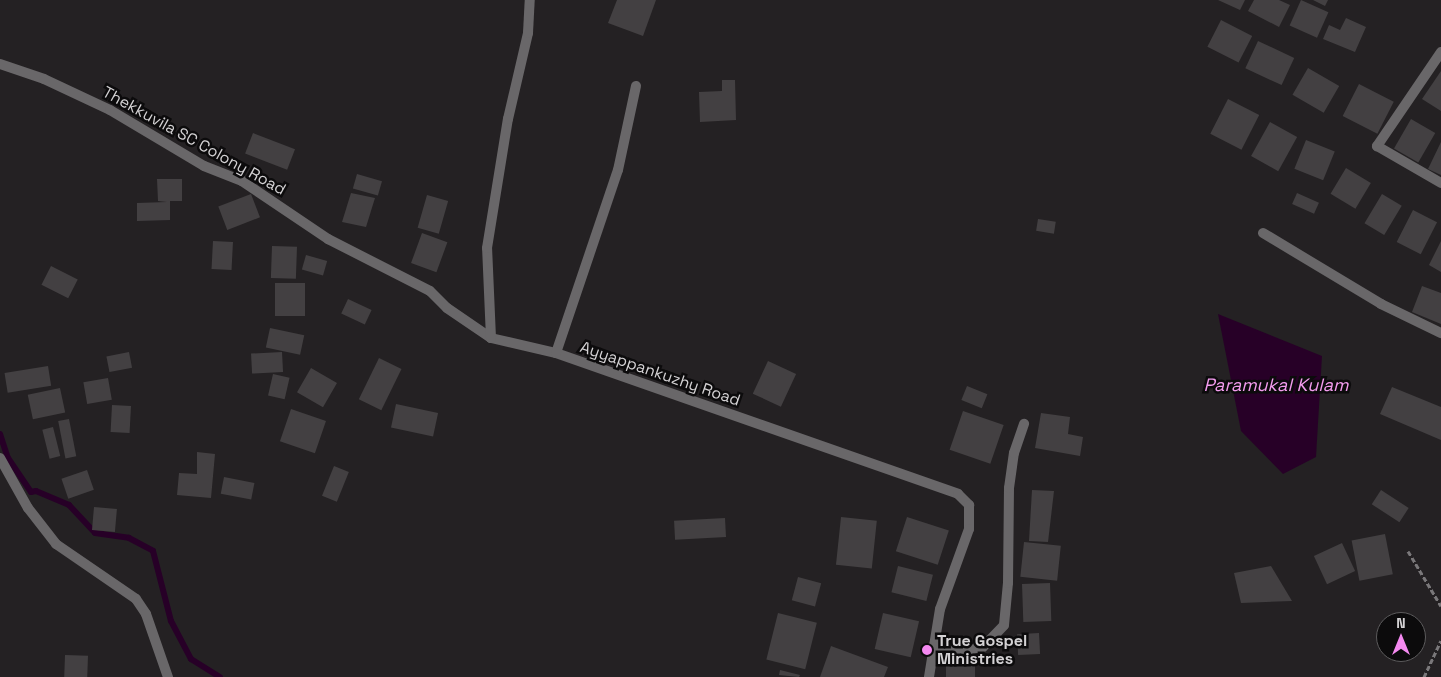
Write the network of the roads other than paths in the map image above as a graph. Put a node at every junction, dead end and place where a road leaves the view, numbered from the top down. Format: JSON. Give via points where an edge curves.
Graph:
{"nodes":[{"id":1,"x":530,"y":0,"type":"edge"},
{"id":2,"x":1441,"y":52,"type":"edge"},
{"id":3,"x":0,"y":64,"type":"edge"},
{"id":4,"x":636,"y":86,"type":"dead end"},
{"id":5,"x":1441,"y":183,"type":"edge"},
{"id":6,"x":1263,"y":233,"type":"dead end"},
{"id":7,"x":1441,"y":333,"type":"edge"},
{"id":8,"x":491,"y":338,"type":"junction"},
{"id":9,"x":556,"y":353,"type":"junction"},
{"id":10,"x":1024,"y":424,"type":"dead end"},
{"id":11,"x":0,"y":458,"type":"edge"},
{"id":12,"x":932,"y":647,"type":"junction"},
{"id":13,"x":168,"y":677,"type":"edge"},
{"id":14,"x":929,"y":677,"type":"edge"}],
"edges":[{"from":1,"to":8,"type":"street","via":[[528,33],[510,110],[487,248]]},
{"from":2,"to":5,"type":"street","via":[[1377,146]]},
{"from":3,"to":8,"type":"street","name":"Thekkuvila SC Colony Road","via":[[44,79],[110,110],[204,166],[242,182],[328,239],[430,291],[447,308]]},
{"from":4,"to":9,"type":"street","via":[[618,170]]},
{"from":6,"to":7,"type":"street","via":[[1382,304]]},
{"from":8,"to":9,"type":"street","name":"Ayyappankuzhy Road"},
{"from":9,"to":12,"type":"street","name":"Ayyappankuzhy Road","via":[[958,494],[969,505],[969,529],[940,609]]},
{"from":10,"to":12,"type":"street","via":[[1014,454],[1009,488],[1004,625],[983,648]]},
{"from":11,"to":13,"type":"street","via":[[28,508],[56,544],[136,599],[146,614]]},
{"from":12,"to":14,"type":"street","name":"Ayyappankuzhy Road"}]}
